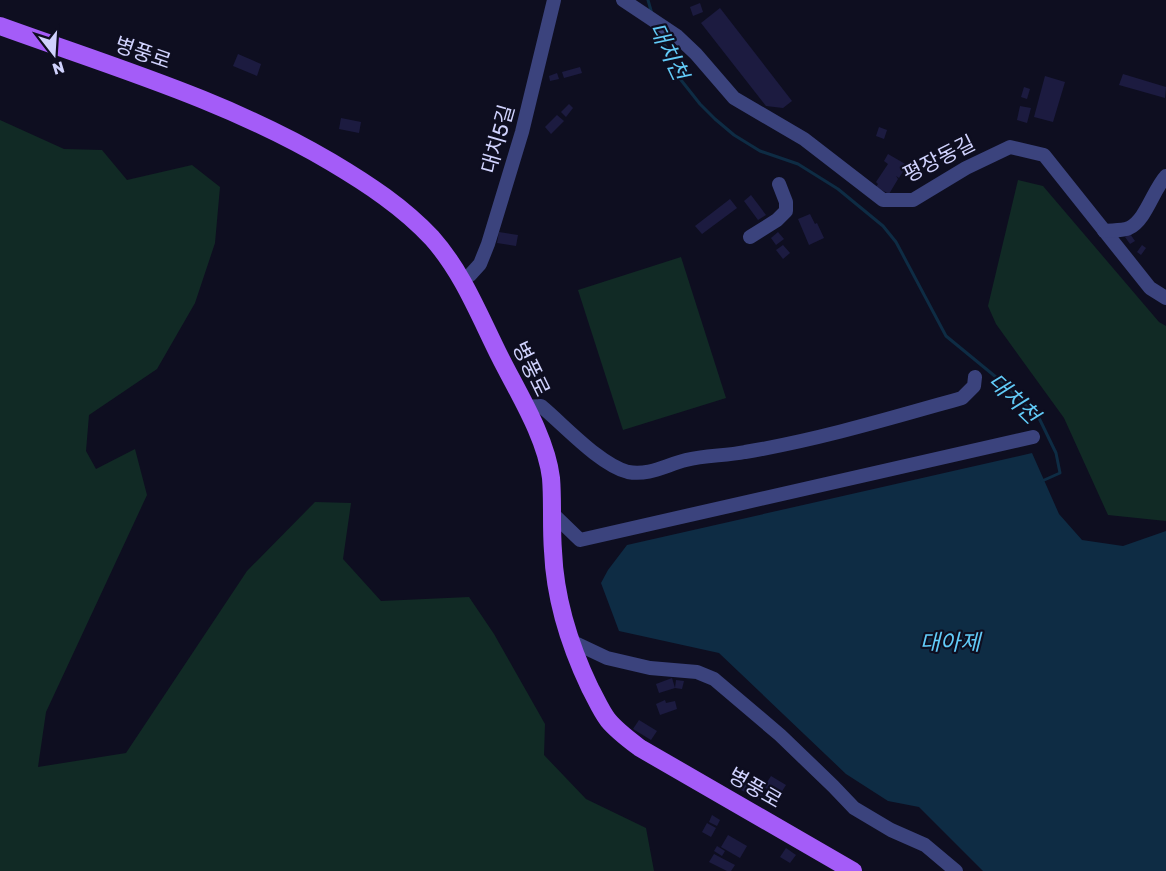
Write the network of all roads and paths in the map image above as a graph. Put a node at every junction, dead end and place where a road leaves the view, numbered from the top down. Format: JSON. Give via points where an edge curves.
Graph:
{"nodes":[{"id":1,"x":555,"y":0,"type":"edge"},
{"id":2,"x":628,"y":4,"type":"edge"},
{"id":3,"x":0,"y":26,"type":"edge"},
{"id":4,"x":1166,"y":176,"type":"edge"},
{"id":5,"x":780,"y":184,"type":"dead end"},
{"id":6,"x":1104,"y":231,"type":"junction"},
{"id":7,"x":750,"y":237,"type":"dead end"},
{"id":8,"x":463,"y":279,"type":"junction"},
{"id":9,"x":1166,"y":298,"type":"edge"},
{"id":10,"x":975,"y":376,"type":"dead end"},
{"id":11,"x":525,"y":407,"type":"junction"},
{"id":12,"x":1033,"y":437,"type":"dead end"},
{"id":13,"x":552,"y":513,"type":"junction"},
{"id":14,"x":571,"y":641,"type":"junction"},
{"id":15,"x":853,"y":871,"type":"edge"},
{"id":16,"x":956,"y":871,"type":"edge"}],
"edges":[{"from":1,"to":8,"type":"street","name":"대치5길","via":[[522,132],[488,244],[480,264]]},
{"from":2,"to":6,"type":"street","name":"평장동길","via":[[675,35],[734,98],[804,139],[883,200],[913,200],[1010,147],[1044,155]]},
{"from":3,"to":8,"type":"main road","name":"병풍로","via":[[201,98],[299,144],[362,180],[412,218]]},
{"from":4,"to":6,"type":"street","via":[[1140,219],[1129,228]]},
{"from":5,"to":7,"type":"street","via":[[786,211]]},
{"from":6,"to":9,"type":"street","name":"평장동길","via":[[1150,288]]},
{"from":8,"to":11,"type":"main road","name":"병풍로"},
{"from":10,"to":11,"type":"street","via":[[974,386],[962,398],[745,452],[686,459],[647,473],[627,471],[594,454],[541,406]]},
{"from":11,"to":13,"type":"main road","name":"병풍로","via":[[548,462]]},
{"from":12,"to":13,"type":"street","via":[[580,540]]},
{"from":13,"to":14,"type":"main road","name":"병풍로","via":[[557,588]]},
{"from":14,"to":15,"type":"main road","name":"병풍로","via":[[598,704],[619,732],[640,748]]},
{"from":14,"to":16,"type":"street","via":[[607,658],[650,668],[697,672],[714,679],[780,735],[854,808],[925,845]]}]}
